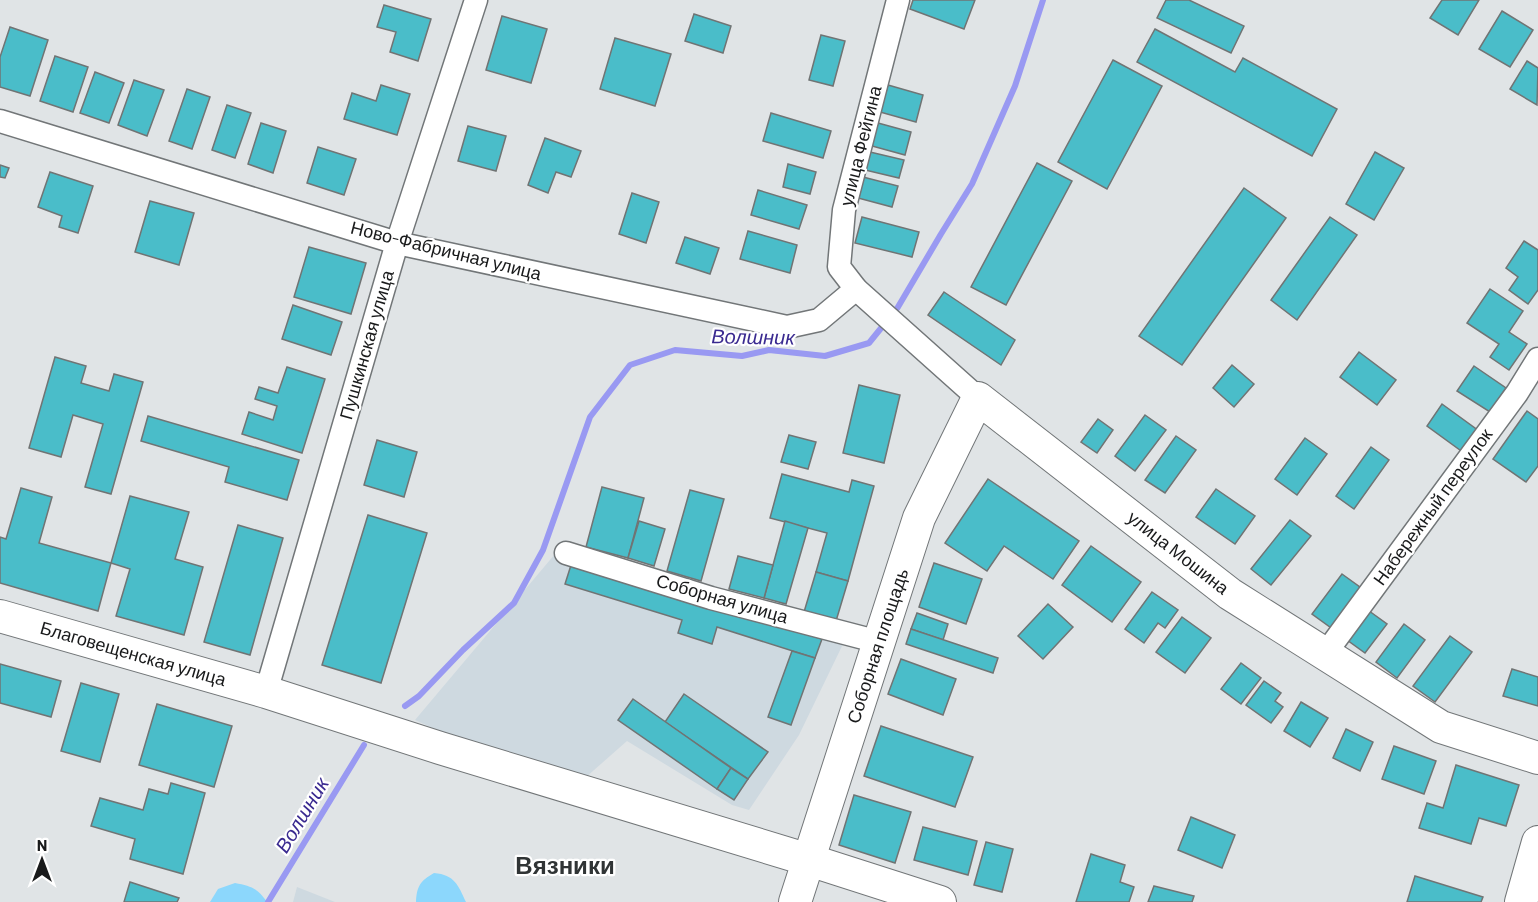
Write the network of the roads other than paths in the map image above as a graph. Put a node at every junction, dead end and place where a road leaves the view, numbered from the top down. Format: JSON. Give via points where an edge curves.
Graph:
{"nodes":[{"id":1,"x":476,"y":0,"type":"edge"},
{"id":2,"x":898,"y":0,"type":"edge"},
{"id":3,"x":0,"y":120,"type":"edge"},
{"id":4,"x":397,"y":243,"type":"junction"},
{"id":5,"x":856,"y":289,"type":"junction"},
{"id":6,"x":1538,"y":360,"type":"edge"},
{"id":7,"x":978,"y":398,"type":"junction"},
{"id":8,"x":566,"y":553,"type":"dead end"},
{"id":9,"x":0,"y":616,"type":"edge"},
{"id":10,"x":879,"y":642,"type":"junction"},
{"id":11,"x":1325,"y":654,"type":"junction"},
{"id":12,"x":266,"y":692,"type":"junction"},
{"id":13,"x":1538,"y":758,"type":"edge"},
{"id":14,"x":1538,"y":842,"type":"edge"},
{"id":15,"x":809,"y":860,"type":"junction"},
{"id":16,"x":795,"y":902,"type":"edge"},
{"id":17,"x":940,"y":902,"type":"edge"},
{"id":18,"x":1521,"y":902,"type":"edge"}],
"edges":[{"from":1,"to":4,"type":"street","name":"Пушкинская улица"},
{"from":2,"to":5,"type":"street","name":"улица Фейгина","via":[[844,210],[839,267]]},
{"from":3,"to":4,"type":"street","name":"Ново-Фабричная улица"},
{"from":4,"to":5,"type":"street","name":"Ново-Фабричная улица","via":[[787,327],[819,320]]},
{"from":4,"to":12,"type":"street","name":"Пушкинская улица"},
{"from":5,"to":7,"type":"street","name":"улица Мошина"},
{"from":6,"to":11,"type":"street","name":"Набережный переулок"},
{"from":7,"to":10,"type":"street","name":"Соборная площадь","via":[[919,518]]},
{"from":7,"to":11,"type":"street","name":"улица Мошина","via":[[1230,594]]},
{"from":8,"to":10,"type":"street","name":"Соборная улица","via":[[711,598]]},
{"from":9,"to":12,"type":"street","name":"Благовещенская улица"},
{"from":10,"to":15,"type":"street","name":"Соборная площадь"},
{"from":11,"to":13,"type":"street","name":"улица Мошина","via":[[1441,727]]},
{"from":12,"to":15,"type":"street","name":"Благовещенская улица"},
{"from":14,"to":18,"type":"street"},
{"from":15,"to":16,"type":"street","name":"Соборная площадь"},
{"from":15,"to":17,"type":"street","name":"Благовещенская улица"}]}
